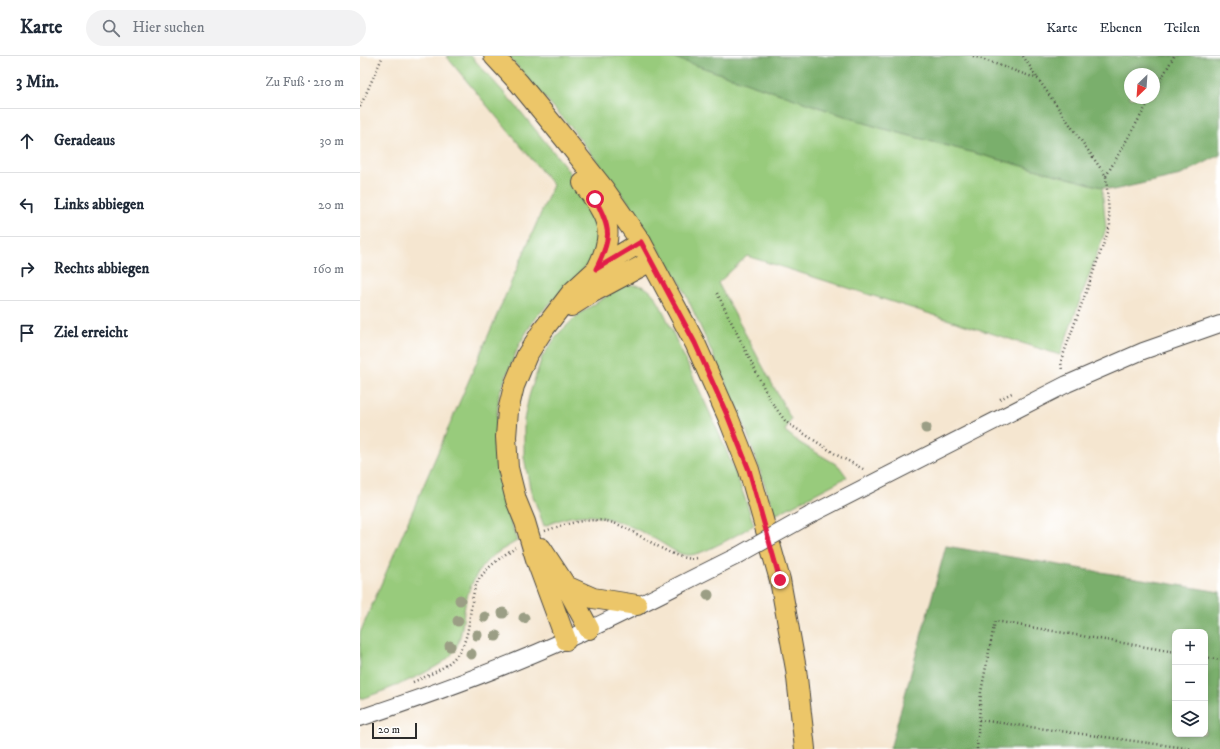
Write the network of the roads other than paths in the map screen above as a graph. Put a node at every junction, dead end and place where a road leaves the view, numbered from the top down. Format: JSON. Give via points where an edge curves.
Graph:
{"nodes":[{"id":1,"x":494,"y":56,"type":"edge"},
{"id":2,"x":564,"y":138,"type":"junction"},
{"id":3,"x":641,"y":242,"type":"junction"},
{"id":4,"x":651,"y":261,"type":"junction"},
{"id":5,"x":596,"y":269,"type":"junction"},
{"id":6,"x":554,"y":316,"type":"junction"},
{"id":7,"x":1220,"y":324,"type":"edge"},
{"id":8,"x":525,"y":522,"type":"junction"},
{"id":9,"x":566,"y":586,"type":"junction"},
{"id":10,"x":637,"y":605,"type":"junction"},
{"id":11,"x":588,"y":629,"type":"junction"},
{"id":12,"x":566,"y":640,"type":"junction"},
{"id":13,"x":360,"y":718,"type":"edge"},
{"id":14,"x":805,"y":749,"type":"edge"}],
"edges":[{"from":1,"to":2,"type":"main road","via":[[519,82]]},
{"from":2,"to":3,"type":"main road"},
{"from":2,"to":5,"type":"main road","via":[[572,168],[595,199],[605,218],[609,235],[604,254]]},
{"from":3,"to":4,"type":"main road"},
{"from":3,"to":5,"type":"main road"},
{"from":4,"to":6,"type":"main road"},
{"from":4,"to":14,"type":"main road","via":[[695,343],[749,470],[780,580],[796,670]]},
{"from":5,"to":6,"type":"main road","via":[[572,292]]},
{"from":6,"to":8,"type":"main road","via":[[527,355],[514,386],[508,411],[508,468]]},
{"from":7,"to":10,"type":"street","bridge":true,"via":[[1143,351],[1067,384],[810,515],[737,556]]},
{"from":8,"to":9,"type":"main road"},
{"from":8,"to":12,"type":"main road"},
{"from":9,"to":10,"type":"main road","via":[[593,598]]},
{"from":9,"to":11,"type":"main road"},
{"from":10,"to":11,"type":"street"},
{"from":11,"to":12,"type":"street"},
{"from":12,"to":13,"type":"street","via":[[471,680]]}]}
